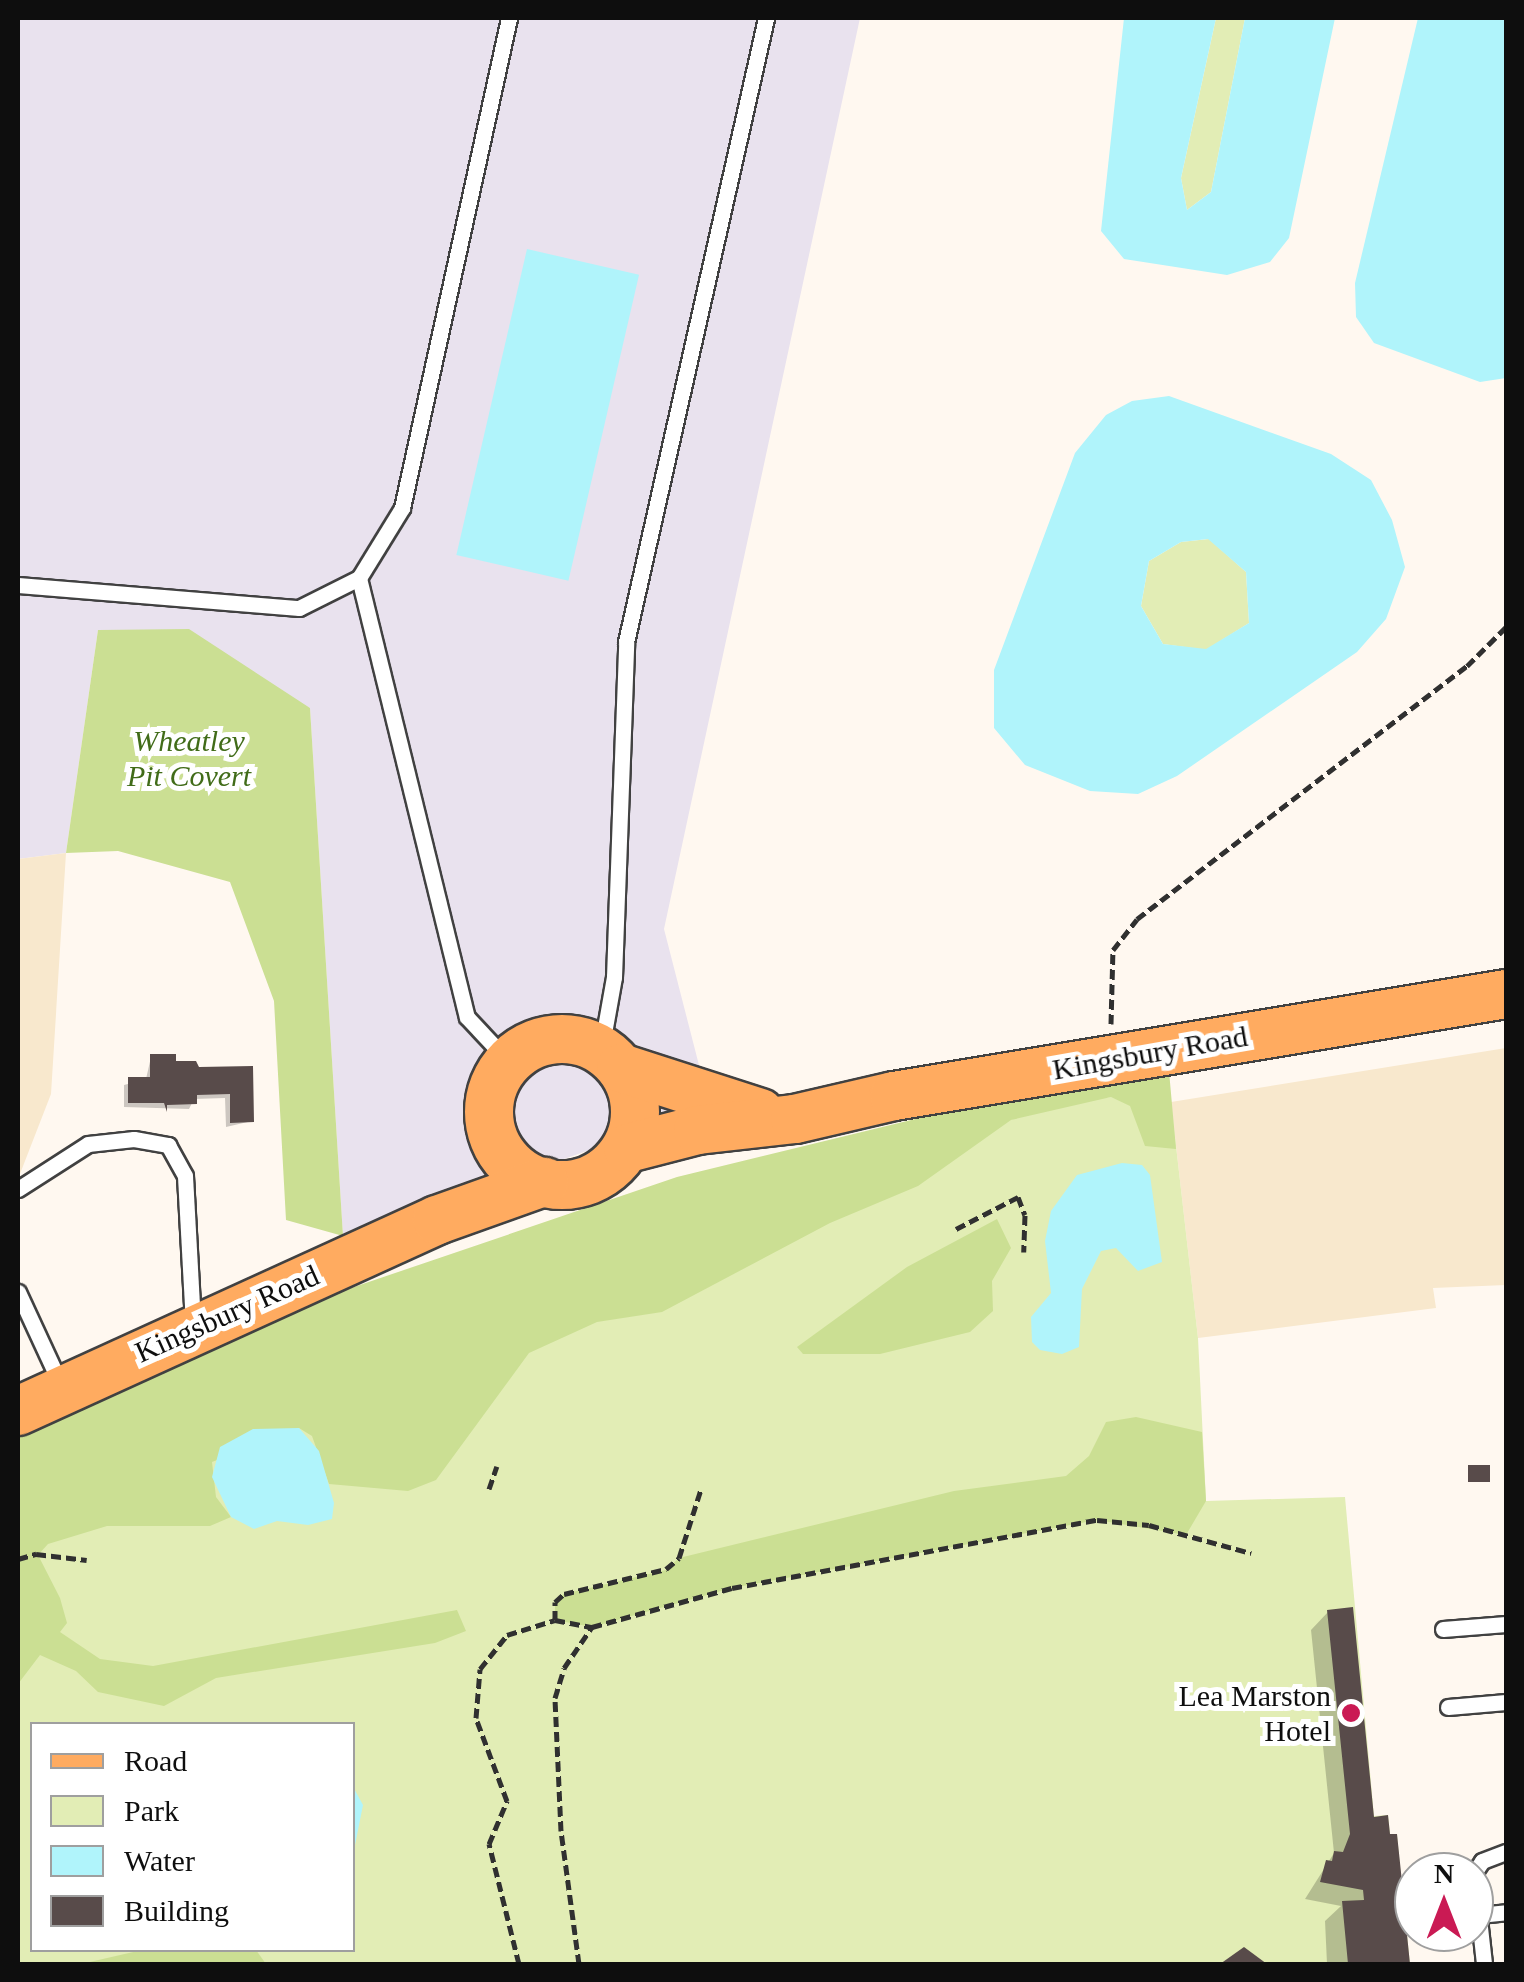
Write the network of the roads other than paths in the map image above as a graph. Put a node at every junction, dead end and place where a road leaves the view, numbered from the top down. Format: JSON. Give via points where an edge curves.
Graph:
{"nodes":[{"id":1,"x":509,"y":18,"type":"edge"},
{"id":2,"x":766,"y":18,"type":"edge"},
{"id":3,"x":358,"y":578,"type":"junction"},
{"id":4,"x":18,"y":585,"type":"edge"},
{"id":5,"x":1506,"y":994,"type":"edge"},
{"id":6,"x":611,"y":1059,"type":"junction"},
{"id":7,"x":509,"y":1062,"type":"junction"},
{"id":8,"x":489,"y":1112,"type":"junction"},
{"id":9,"x":795,"y":1119,"type":"junction"},
{"id":10,"x":628,"y":1148,"type":"junction"},
{"id":11,"x":544,"y":1182,"type":"junction"},
{"id":12,"x":18,"y":1189,"type":"edge"},
{"id":13,"x":436,"y":1220,"type":"junction"},
{"id":14,"x":18,"y":1292,"type":"edge"},
{"id":15,"x":194,"y":1329,"type":"junction"},
{"id":16,"x":65,"y":1387,"type":"junction"},
{"id":17,"x":18,"y":1411,"type":"edge"},
{"id":18,"x":1506,"y":1624,"type":"edge"},
{"id":19,"x":1442,"y":1629,"type":"dead end"},
{"id":20,"x":1506,"y":1702,"type":"edge"},
{"id":21,"x":1448,"y":1707,"type":"dead end"}],
"edges":[{"from":1,"to":3,"type":"lane","via":[[402,508]]},
{"from":2,"to":6,"type":"lane","via":[[626,642]]},
{"from":3,"to":4,"type":"lane","via":[[299,608]]},
{"from":3,"to":7,"type":"lane","via":[[467,1017]]},
{"from":5,"to":9,"type":"main road","name":"Kingsbury Road","via":[[894,1096]]},
{"from":6,"to":7,"type":"main road","name":"Kingsbury Road","via":[[553,1040]]},
{"from":6,"to":9,"type":"main road","name":"Kingsbury Road","via":[[702,1098]]},
{"from":6,"to":10,"type":"main road","via":[[633,1093]]},
{"from":7,"to":8,"type":"main road","name":"Kingsbury Road","via":[[494,1085]]},
{"from":8,"to":11,"type":"main road","via":[[509,1162]]},
{"from":8,"to":13,"type":"main road","name":"Kingsbury Road","via":[[470,1175]]},
{"from":9,"to":10,"type":"main road","name":"Kingsbury Road","via":[[698,1130]]},
{"from":10,"to":11,"type":"main road","name":"Kingsbury Road","via":[[585,1182]]},
{"from":11,"to":13,"type":"main road","name":"Kingsbury Road"},
{"from":12,"to":15,"type":"lane","via":[[88,1144],[134,1138],[168,1145],[186,1176]]},
{"from":13,"to":15,"type":"main road","name":"Kingsbury Road"},
{"from":14,"to":16,"type":"lane"},
{"from":15,"to":16,"type":"main road","name":"Kingsbury Road"},
{"from":16,"to":17,"type":"main road","name":"Kingsbury Road"},
{"from":18,"to":19,"type":"lane"},
{"from":20,"to":21,"type":"lane"}]}
